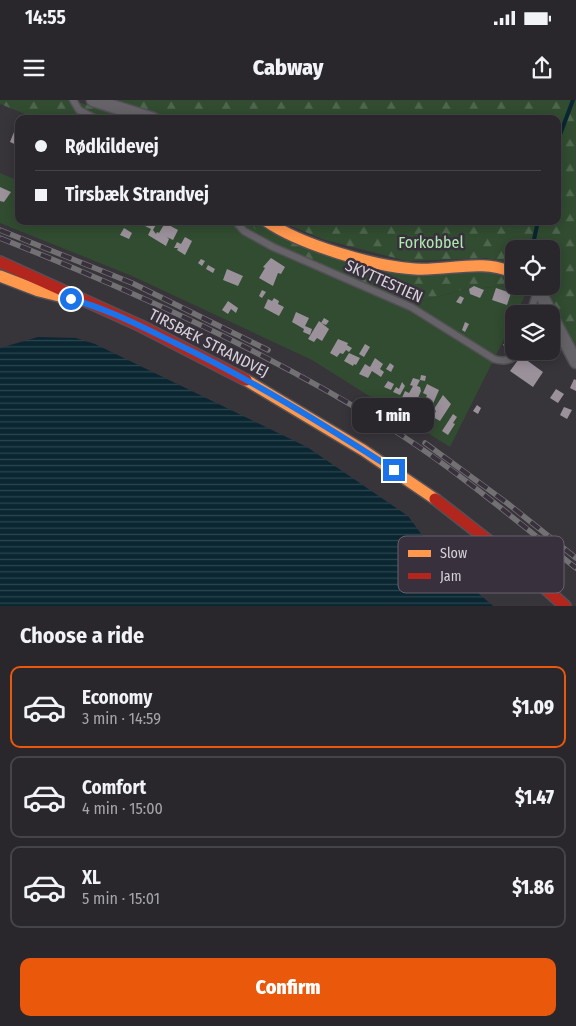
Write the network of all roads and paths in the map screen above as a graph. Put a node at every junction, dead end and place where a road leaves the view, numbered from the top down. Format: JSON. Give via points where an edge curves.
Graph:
{"nodes":[{"id":1,"x":72,"y":100,"type":"edge"},
{"id":2,"x":93,"y":100,"type":"edge"},
{"id":3,"x":88,"y":115,"type":"edge"},
{"id":4,"x":140,"y":115,"type":"edge"},
{"id":5,"x":239,"y":225,"type":"edge"},
{"id":6,"x":270,"y":225,"type":"edge"},
{"id":7,"x":0,"y":262,"type":"edge"},
{"id":8,"x":505,"y":270,"type":"edge"},
{"id":9,"x":0,"y":276,"type":"edge"},
{"id":10,"x":102,"y":308,"type":"junction"},
{"id":11,"x":560,"y":331,"type":"edge"},
{"id":12,"x":505,"y":360,"type":"edge"},
{"id":13,"x":576,"y":362,"type":"edge"},
{"id":14,"x":482,"y":536,"type":"edge"},
{"id":15,"x":550,"y":593,"type":"edge"},
{"id":16,"x":565,"y":606,"type":"edge"}],
"edges":[{"from":1,"to":3,"type":"lane","via":[[79,110]]},
{"from":2,"to":4,"type":"street"},
{"from":5,"to":12,"type":"lane","name":"SKYTTESTIEN","via":[[273,247],[411,307],[494,359]]},
{"from":6,"to":8,"type":"street","via":[[306,242],[415,269],[488,265]]},
{"from":7,"to":10,"type":"street"},
{"from":9,"to":10,"type":"street","via":[[39,291]]},
{"from":10,"to":14,"type":"street","name":"TIRSBÆK STRANDVEJ","via":[[251,381],[329,427],[394,470]]},
{"from":11,"to":13,"type":"street"},
{"from":15,"to":16,"type":"street","name":"TIRSBÆK STRANDVEJ"}]}
